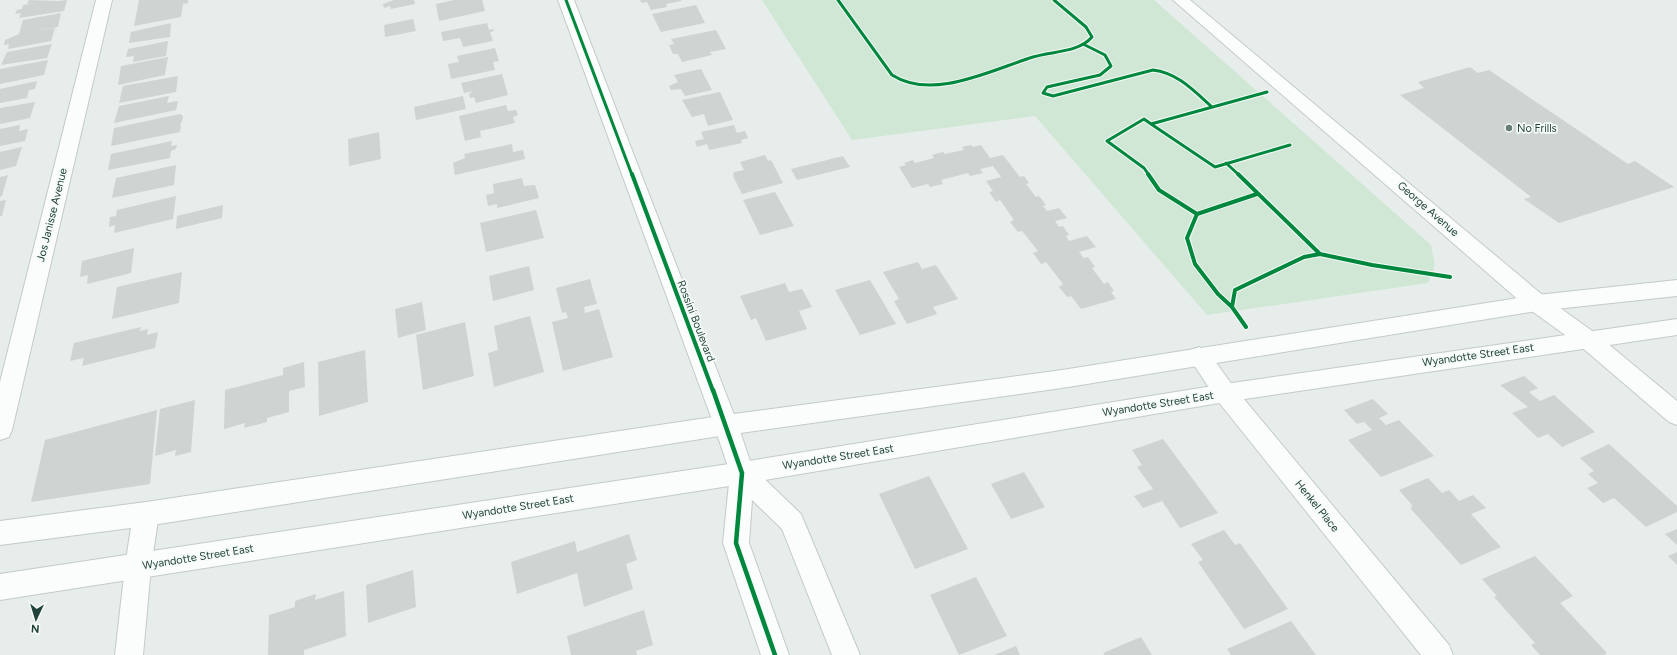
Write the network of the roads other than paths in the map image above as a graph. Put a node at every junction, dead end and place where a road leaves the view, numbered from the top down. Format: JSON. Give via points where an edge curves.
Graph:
{"nodes":[{"id":1,"x":104,"y":0,"type":"edge"},
{"id":2,"x":566,"y":0,"type":"edge"},
{"id":3,"x":1181,"y":0,"type":"edge"},
{"id":4,"x":1677,"y":288,"type":"edge"},
{"id":5,"x":1538,"y":303,"type":"junction"},
{"id":6,"x":1677,"y":327,"type":"edge"},
{"id":7,"x":1587,"y":339,"type":"junction"},
{"id":8,"x":1199,"y":356,"type":"junction"},
{"id":9,"x":1225,"y":392,"type":"junction"},
{"id":10,"x":1677,"y":415,"type":"edge"},
{"id":11,"x":726,"y":425,"type":"junction"},
{"id":12,"x":0,"y":430,"type":"edge"},
{"id":13,"x":742,"y":473,"type":"junction"},
{"id":14,"x":146,"y":514,"type":"junction"},
{"id":15,"x":0,"y":533,"type":"edge"},
{"id":16,"x":138,"y":567,"type":"junction"},
{"id":17,"x":0,"y":586,"type":"edge"},
{"id":18,"x":129,"y":655,"type":"edge"},
{"id":19,"x":775,"y":655,"type":"edge"},
{"id":20,"x":846,"y":655,"type":"edge"},
{"id":21,"x":1438,"y":655,"type":"edge"}],
"edges":[{"from":1,"to":12,"type":"street","name":"Jos Janisse Avenue"},
{"from":2,"to":11,"type":"street","name":"Rossini Boulevard"},
{"from":3,"to":5,"type":"street","name":"George Avenue"},
{"from":4,"to":5,"type":"street"},
{"from":5,"to":7,"type":"street","name":"George Avenue"},
{"from":5,"to":8,"type":"street"},
{"from":6,"to":7,"type":"street","name":"Wyandotte Street East"},
{"from":7,"to":9,"type":"street","name":"Wyandotte Street East"},
{"from":7,"to":10,"type":"street","name":"George Avenue"},
{"from":8,"to":9,"type":"street","name":"Henkel Place"},
{"from":8,"to":11,"type":"street","via":[[1062,379]]},
{"from":9,"to":13,"type":"street","name":"Wyandotte Street East"},
{"from":9,"to":21,"type":"street","name":"Henkel Place"},
{"from":11,"to":13,"type":"street","name":"Rossini Boulevard"},
{"from":11,"to":14,"type":"street"},
{"from":13,"to":16,"type":"street","name":"Wyandotte Street East"},
{"from":13,"to":19,"type":"street","name":"Rossini Boulevard","via":[[736,543]]},
{"from":13,"to":20,"type":"street","name":"Rossini Boulevard","via":[[792,522]]},
{"from":14,"to":15,"type":"street"},
{"from":14,"to":16,"type":"street"},
{"from":16,"to":17,"type":"street","name":"Wyandotte Street East"},
{"from":16,"to":18,"type":"street"}]}
